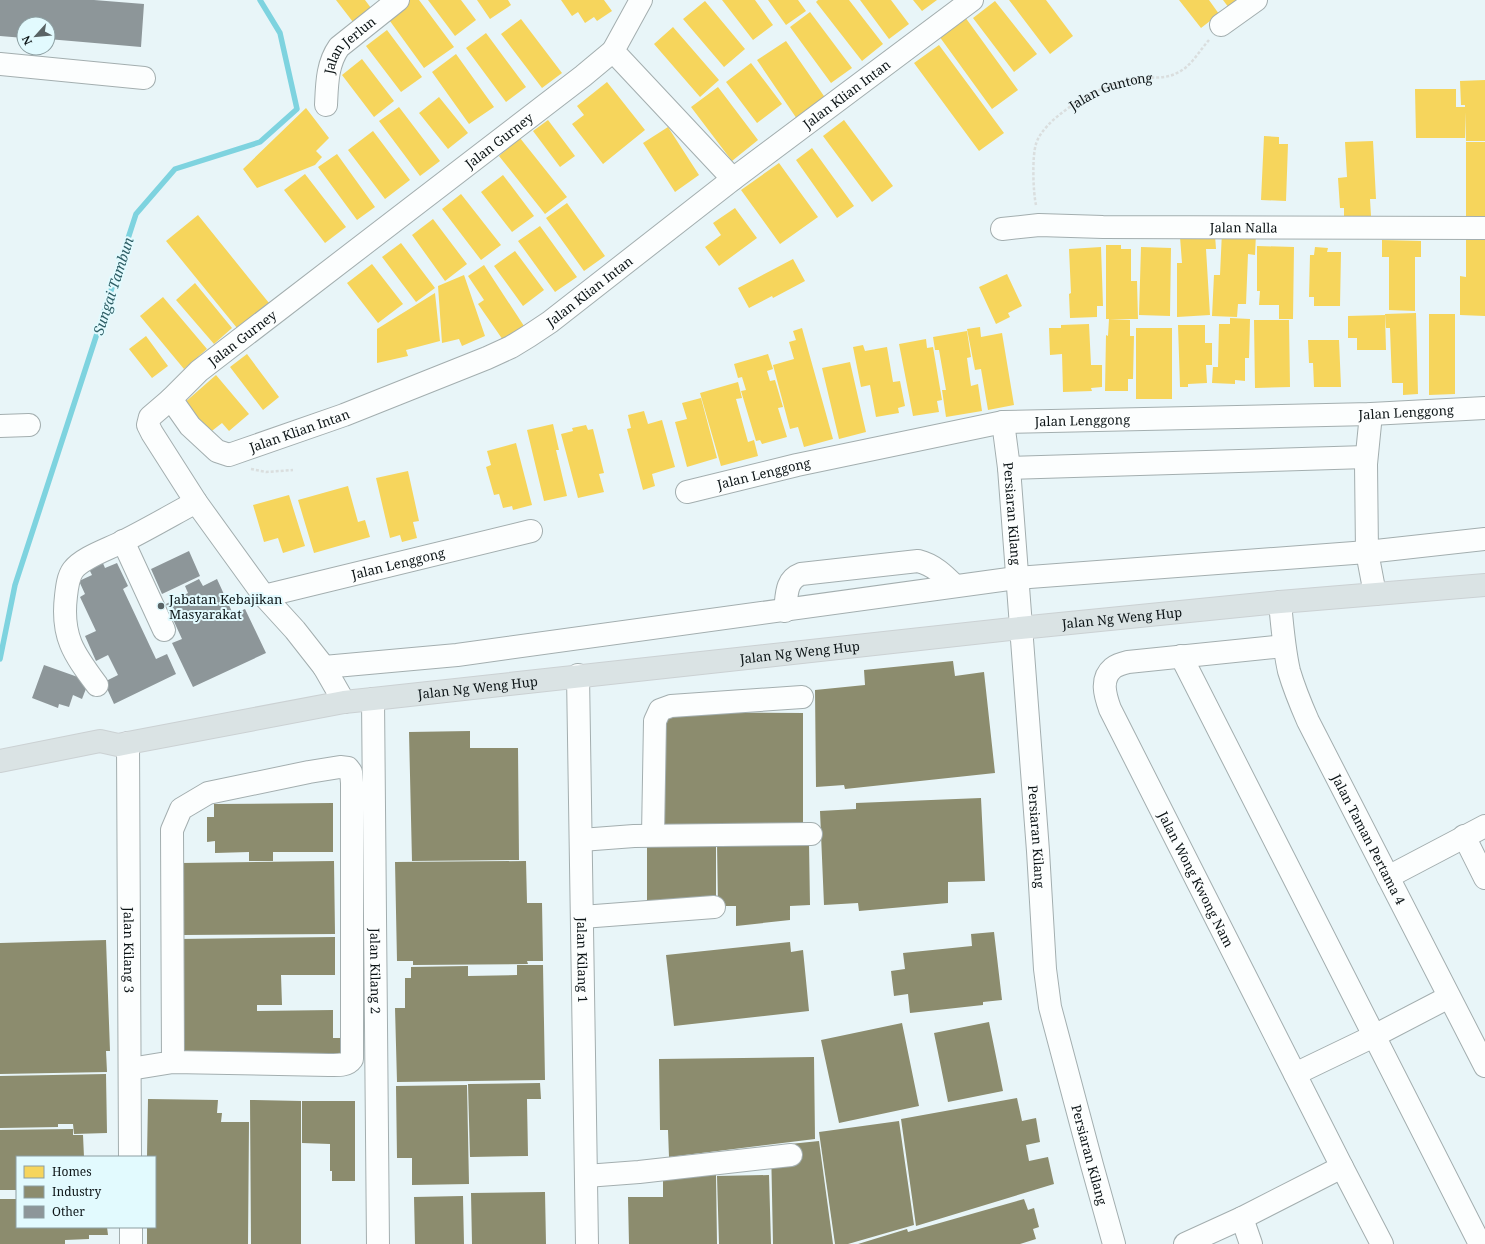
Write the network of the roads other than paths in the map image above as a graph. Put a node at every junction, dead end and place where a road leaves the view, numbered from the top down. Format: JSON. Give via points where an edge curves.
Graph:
{"nodes":[{"id":1,"x":398,"y":0,"type":"edge"},
{"id":2,"x":641,"y":0,"type":"edge"},
{"id":3,"x":972,"y":0,"type":"edge"},
{"id":4,"x":1256,"y":0,"type":"edge"},
{"id":5,"x":1221,"y":25,"type":"road end"},
{"id":6,"x":613,"y":51,"type":"junction"},
{"id":7,"x":0,"y":64,"type":"edge"},
{"id":8,"x":144,"y":78,"type":"dead end"},
{"id":9,"x":326,"y":105,"type":"dead end"},
{"id":10,"x":733,"y":179,"type":"junction"},
{"id":11,"x":1485,"y":228,"type":"edge"},
{"id":12,"x":1002,"y":229,"type":"dead end"},
{"id":13,"x":171,"y":399,"type":"junction"},
{"id":14,"x":1485,"y":408,"type":"edge"},
{"id":15,"x":1371,"y":414,"type":"junction"},
{"id":16,"x":1003,"y":422,"type":"junction"},
{"id":17,"x":29,"y":425,"type":"dead end"},
{"id":18,"x":0,"y":426,"type":"edge"},
{"id":19,"x":1366,"y":457,"type":"junction"},
{"id":20,"x":1009,"y":468,"type":"junction"},
{"id":21,"x":687,"y":492,"type":"dead end"},
{"id":22,"x":196,"y":502,"type":"junction"},
{"id":23,"x":531,"y":531,"type":"dead end"},
{"id":24,"x":1485,"y":539,"type":"edge"},
{"id":25,"x":123,"y":541,"type":"junction"},
{"id":26,"x":1367,"y":552,"type":"junction"},
{"id":27,"x":1016,"y":578,"type":"junction"},
{"id":28,"x":1485,"y":585,"type":"edge"},
{"id":29,"x":955,"y":586,"type":"junction"},
{"id":30,"x":1375,"y":594,"type":"junction"},
{"id":31,"x":264,"y":596,"type":"junction"},
{"id":32,"x":1280,"y":602,"type":"junction"},
{"id":33,"x":785,"y":611,"type":"junction"},
{"id":34,"x":1020,"y":628,"type":"junction"},
{"id":35,"x":164,"y":630,"type":"dead end"},
{"id":36,"x":1284,"y":646,"type":"junction"},
{"id":37,"x":1181,"y":656,"type":"junction"},
{"id":38,"x":324,"y":667,"type":"junction"},
{"id":39,"x":578,"y":675,"type":"junction"},
{"id":40,"x":97,"y":685,"type":"dead end"},
{"id":41,"x":802,"y":697,"type":"dead end"},
{"id":42,"x":373,"y":699,"type":"junction"},
{"id":43,"x":344,"y":702,"type":"junction"},
{"id":44,"x":123,"y":744,"type":"junction"},
{"id":45,"x":0,"y":760,"type":"edge"},
{"id":46,"x":23,"y":761,"type":"junction"},
{"id":47,"x":0,"y":770,"type":"edge"},
{"id":48,"x":1485,"y":826,"type":"edge"},
{"id":49,"x":811,"y":834,"type":"dead end"},
{"id":50,"x":653,"y":835,"type":"junction"},
{"id":51,"x":1464,"y":836,"type":"junction"},
{"id":52,"x":581,"y":840,"type":"junction"},
{"id":53,"x":1388,"y":877,"type":"junction"},
{"id":54,"x":1485,"y":878,"type":"edge"},
{"id":55,"x":714,"y":907,"type":"dead end"},
{"id":56,"x":582,"y":917,"type":"junction"},
{"id":57,"x":1449,"y":997,"type":"junction"},
{"id":58,"x":1374,"y":1036,"type":"junction"},
{"id":59,"x":173,"y":1062,"type":"junction"},
{"id":60,"x":1485,"y":1066,"type":"edge"},
{"id":61,"x":130,"y":1069,"type":"junction"},
{"id":62,"x":1295,"y":1074,"type":"junction"},
{"id":63,"x":791,"y":1155,"type":"dead end"},
{"id":64,"x":130,"y":1156,"type":"edge"},
{"id":65,"x":1342,"y":1167,"type":"junction"},
{"id":66,"x":586,"y":1176,"type":"junction"},
{"id":67,"x":1242,"y":1218,"type":"junction"},
{"id":68,"x":131,"y":1228,"type":"edge"},
{"id":69,"x":131,"y":1244,"type":"edge"},
{"id":70,"x":378,"y":1244,"type":"edge"},
{"id":71,"x":587,"y":1244,"type":"edge"},
{"id":72,"x":1114,"y":1244,"type":"edge"},
{"id":73,"x":1185,"y":1244,"type":"edge"},
{"id":74,"x":1251,"y":1244,"type":"edge"},
{"id":75,"x":1382,"y":1244,"type":"edge"},
{"id":76,"x":1480,"y":1244,"type":"edge"}],
"edges":[{"from":1,"to":9,"type":"street","name":"Jalan Jerlun","via":[[339,47],[333,55],[327,77]]},
{"from":2,"to":6,"type":"street"},
{"from":3,"to":10,"type":"street","name":"Jalan Klian Intan"},
{"from":4,"to":5,"type":"street"},
{"from":6,"to":10,"type":"street"},
{"from":6,"to":13,"type":"street","name":"Jalan Gurney","via":[[199,371]]},
{"from":7,"to":8,"type":"street"},
{"from":10,"to":13,"type":"street","name":"Jalan Klian Intan","via":[[550,322],[512,347],[344,415],[230,455],[216,451],[190,426]]},
{"from":11,"to":12,"type":"street","name":"Jalan Nalla","via":[[1039,225]]},
{"from":13,"to":22,"type":"street","name":"Jalan Gurney","via":[[150,417],[148,425]]},
{"from":14,"to":15,"type":"street","name":"Jalan Lenggong"},
{"from":15,"to":16,"type":"street","name":"Jalan Lenggong"},
{"from":15,"to":19,"type":"street"},
{"from":16,"to":20,"type":"street","name":"Persiaran Kilang"},
{"from":16,"to":21,"type":"street","name":"Jalan Lenggong","via":[[797,465]]},
{"from":17,"to":18,"type":"street"},
{"from":19,"to":20,"type":"street"},
{"from":19,"to":26,"type":"street"},
{"from":20,"to":27,"type":"street","name":"Persiaran Kilang"},
{"from":22,"to":25,"type":"street"},
{"from":22,"to":31,"type":"street","name":"Jalan Gurney"},
{"from":23,"to":31,"type":"street","name":"Jalan Lenggong"},
{"from":24,"to":26,"type":"street"},
{"from":25,"to":35,"type":"street"},
{"from":25,"to":40,"type":"street","via":[[84,561],[73,570],[67,583],[65,621],[68,640]]},
{"from":26,"to":27,"type":"street"},
{"from":26,"to":30,"type":"street"},
{"from":27,"to":29,"type":"street"},
{"from":27,"to":34,"type":"street","name":"Persiaran Kilang"},
{"from":28,"to":30,"type":"main road","name":"Jalan Ng Weng Hup"},
{"from":29,"to":33,"type":"street"},
{"from":29,"to":33,"type":"street","via":[[929,564],[918,561],[801,574],[794,576],[790,582]]},
{"from":30,"to":32,"type":"main road","name":"Jalan Ng Weng Hup"},
{"from":31,"to":38,"type":"street","name":"Jalan Gurney"},
{"from":32,"to":34,"type":"main road","name":"Jalan Ng Weng Hup"},
{"from":32,"to":36,"type":"street","name":"Jalan Taman Pertama 4"},
{"from":33,"to":38,"type":"street","via":[[457,655]]},
{"from":34,"to":39,"type":"main road","name":"Jalan Ng Weng Hup"},
{"from":34,"to":72,"type":"street","name":"Persiaran Kilang","via":[[1050,1007]]},
{"from":36,"to":37,"type":"street","name":"Jalan Wong Kwong Nam"},
{"from":36,"to":53,"type":"street","name":"Jalan Taman Pertama 4","via":[[1289,671],[1308,721]]},
{"from":37,"to":58,"type":"street"},
{"from":37,"to":62,"type":"street","name":"Jalan Wong Kwong Nam","via":[[1128,662],[1114,667],[1105,679],[1104,695]]},
{"from":38,"to":43,"type":"street","name":"Jalan Gurney"},
{"from":39,"to":42,"type":"main road","name":"Jalan Ng Weng Hup"},
{"from":39,"to":52,"type":"street","name":"Jalan Kilang 1"},
{"from":41,"to":50,"type":"street","via":[[671,706],[660,710],[655,721]]},
{"from":42,"to":43,"type":"main road","name":"Jalan Ng Weng Hup"},
{"from":42,"to":70,"type":"street","name":"Jalan Kilang 2"},
{"from":43,"to":44,"type":"main road","name":"Jalan Ng Weng Hup"},
{"from":44,"to":46,"type":"main road","name":"Jalan Ng Weng Hup","via":[[103,753]]},
{"from":44,"to":61,"type":"street","name":"Jalan Kilang 3"},
{"from":45,"to":46,"type":"main road","name":"Jalan Ng Weng Hup"},
{"from":46,"to":47,"type":"main road","name":"Jalan Ng Weng Hup"},
{"from":48,"to":51,"type":"street"},
{"from":49,"to":50,"type":"street"},
{"from":50,"to":52,"type":"street"},
{"from":51,"to":53,"type":"street"},
{"from":51,"to":54,"type":"street"},
{"from":52,"to":56,"type":"street","name":"Jalan Kilang 1"},
{"from":53,"to":57,"type":"street","name":"Jalan Taman Pertama 4"},
{"from":55,"to":56,"type":"street"},
{"from":56,"to":66,"type":"street","name":"Jalan Kilang 1"},
{"from":57,"to":58,"type":"street"},
{"from":57,"to":60,"type":"street","name":"Jalan Taman Pertama 4"},
{"from":58,"to":62,"type":"street"},
{"from":58,"to":76,"type":"street"},
{"from":59,"to":59,"type":"street","via":[[329,1065],[350,1063],[352,783],[348,768],[310,772],[208,793],[180,809],[172,830]]},
{"from":59,"to":61,"type":"street"},
{"from":61,"to":64,"type":"street","name":"Jalan Kilang 3"},
{"from":62,"to":65,"type":"street","name":"Jalan Wong Kwong Nam"},
{"from":63,"to":66,"type":"street"},
{"from":65,"to":67,"type":"street"},
{"from":65,"to":75,"type":"street","name":"Jalan Wong Kwong Nam"},
{"from":66,"to":71,"type":"street","name":"Jalan Kilang 1"},
{"from":67,"to":73,"type":"street"},
{"from":67,"to":74,"type":"street"},
{"from":68,"to":69,"type":"street"}]}
